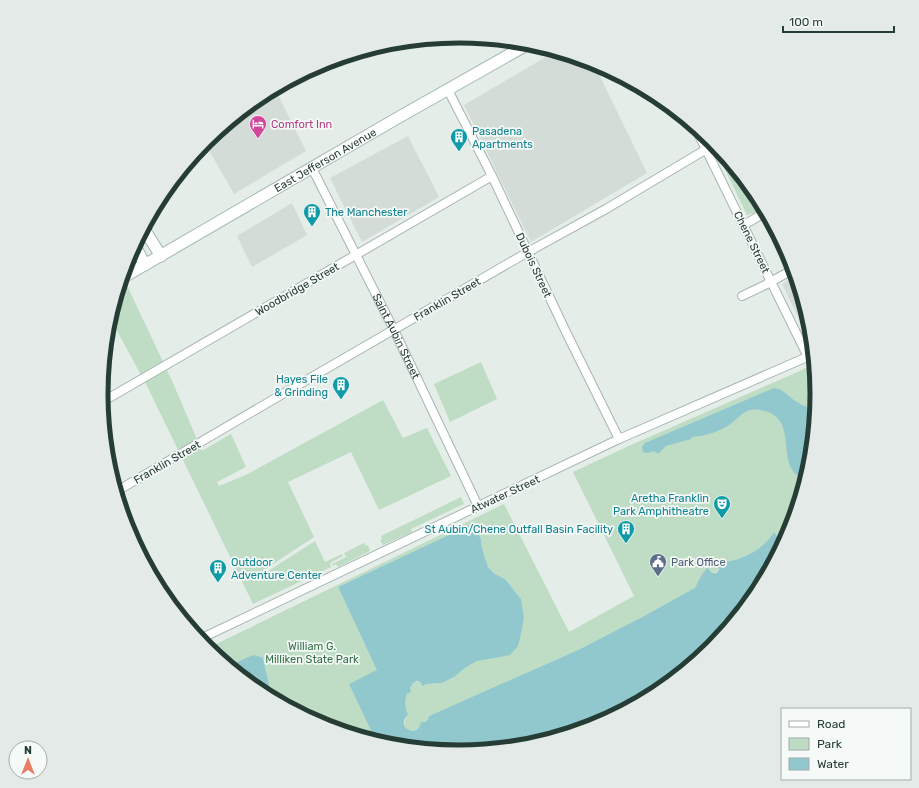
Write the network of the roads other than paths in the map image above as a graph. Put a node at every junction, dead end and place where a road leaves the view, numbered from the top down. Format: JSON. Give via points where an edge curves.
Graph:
{"nodes":[{"id":1,"x":520,"y":49,"type":"edge"},
{"id":2,"x":448,"y":90,"type":"junction"},
{"id":3,"x":701,"y":140,"type":"edge"},
{"id":4,"x":709,"y":148,"type":"edge"},
{"id":5,"x":706,"y":150,"type":"junction"},
{"id":6,"x":312,"y":168,"type":"junction"},
{"id":7,"x":492,"y":176,"type":"junction"},
{"id":8,"x":761,"y":215,"type":"edge"},
{"id":9,"x":744,"y":225,"type":"junction"},
{"id":10,"x":146,"y":237,"type":"edge"},
{"id":11,"x":528,"y":252,"type":"junction"},
{"id":12,"x":138,"y":253,"type":"edge"},
{"id":13,"x":356,"y":254,"type":"junction"},
{"id":14,"x":160,"y":256,"type":"junction"},
{"id":15,"x":145,"y":265,"type":"junction"},
{"id":16,"x":789,"y":272,"type":"edge"},
{"id":17,"x":130,"y":274,"type":"edge"},
{"id":18,"x":771,"y":282,"type":"junction"},
{"id":19,"x":742,"y":296,"type":"dead end"},
{"id":20,"x":394,"y":330,"type":"junction"},
{"id":21,"x":807,"y":348,"type":"edge"},
{"id":22,"x":808,"y":356,"type":"edge"},
{"id":23,"x":108,"y":398,"type":"edge"},
{"id":24,"x":620,"y":439,"type":"junction"},
{"id":25,"x":121,"y":489,"type":"edge"},
{"id":26,"x":478,"y":506,"type":"junction"},
{"id":27,"x":206,"y":636,"type":"edge"}],
"edges":[{"from":1,"to":2,"type":"main road","name":"East Jefferson Avenue"},
{"from":2,"to":6,"type":"main road","name":"East Jefferson Avenue"},
{"from":2,"to":7,"type":"street","name":"Dubois Street"},
{"from":3,"to":5,"type":"street","name":"Chene Street"},
{"from":4,"to":5,"type":"street","name":"Franklin Street"},
{"from":5,"to":9,"type":"street","name":"Chene Street"},
{"from":5,"to":11,"type":"street","name":"Franklin Street"},
{"from":6,"to":13,"type":"street","name":"Saint Aubin Street"},
{"from":6,"to":14,"type":"main road","name":"East Jefferson Avenue"},
{"from":7,"to":11,"type":"street","name":"Dubois Street"},
{"from":7,"to":13,"type":"street","name":"Woodbridge Street"},
{"from":8,"to":9,"type":"street"},
{"from":9,"to":18,"type":"street","name":"Chene Street"},
{"from":10,"to":14,"type":"main road"},
{"from":11,"to":20,"type":"street","name":"Franklin Street"},
{"from":11,"to":24,"type":"street","name":"Dubois Street"},
{"from":12,"to":15,"type":"main road"},
{"from":13,"to":20,"type":"street","name":"Saint Aubin Street"},
{"from":13,"to":23,"type":"street","name":"Woodbridge Street"},
{"from":14,"to":15,"type":"main road","name":"East Jefferson Avenue"},
{"from":15,"to":17,"type":"main road","name":"East Jefferson Avenue"},
{"from":16,"to":18,"type":"street"},
{"from":18,"to":19,"type":"street"},
{"from":18,"to":21,"type":"street","name":"Chene Street"},
{"from":20,"to":25,"type":"street","name":"Franklin Street"},
{"from":20,"to":26,"type":"street","name":"Saint Aubin Street"},
{"from":22,"to":24,"type":"street","name":"Atwater Street"},
{"from":24,"to":26,"type":"street","name":"Atwater Street"},
{"from":26,"to":27,"type":"street","name":"Atwater Street"}]}
